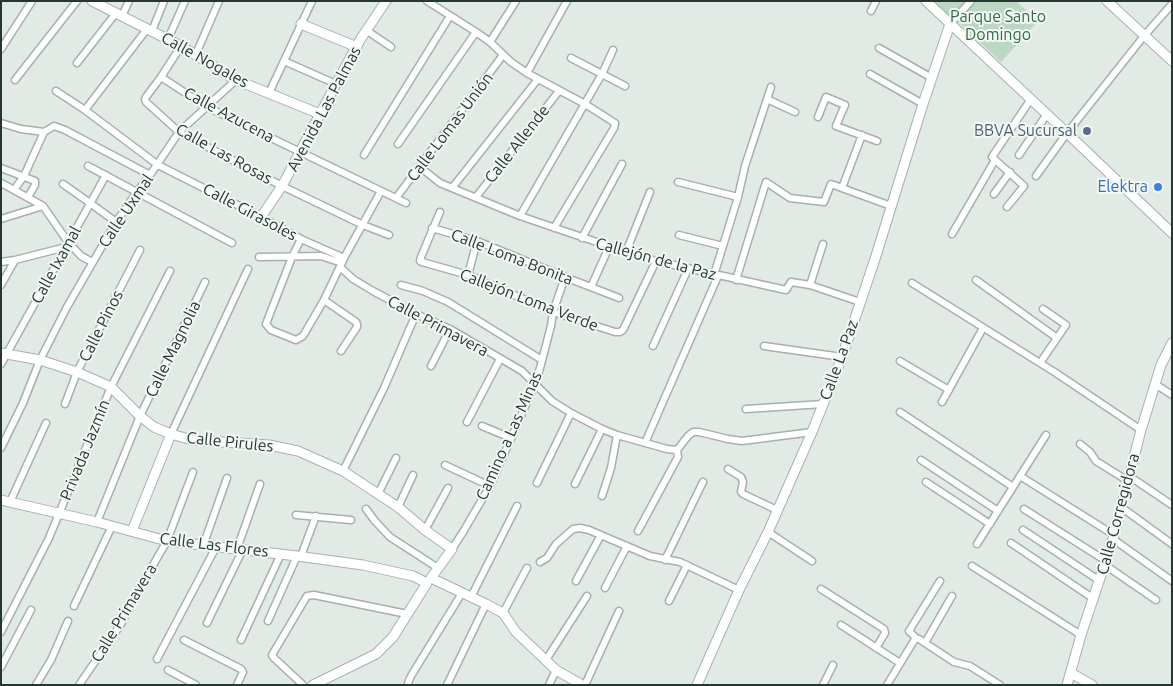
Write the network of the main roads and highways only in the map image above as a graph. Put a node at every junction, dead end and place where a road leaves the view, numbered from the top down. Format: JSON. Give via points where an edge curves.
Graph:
{"nodes":[{"id":1,"x":92,"y":1,"type":"edge"},
{"id":2,"x":386,"y":1,"type":"edge"},
{"id":3,"x":926,"y":1,"type":"edge"},
{"id":4,"x":1107,"y":1,"type":"edge"},
{"id":5,"x":302,"y":24,"type":"road end"},
{"id":6,"x":950,"y":24,"type":"junction"},
{"id":7,"x":357,"y":47,"type":"junction"},
{"id":8,"x":1172,"y":61,"type":"edge"},
{"id":9,"x":320,"y":114,"type":"junction"},
{"id":10,"x":261,"y":217,"type":"road end"},
{"id":11,"x":1172,"y":233,"type":"edge"},
{"id":12,"x":1172,"y":343,"type":"edge"},
{"id":13,"x":4,"y":354,"type":"edge"},
{"id":14,"x":171,"y":434,"type":"junction"},
{"id":15,"x":6,"y":501,"type":"edge"},
{"id":16,"x":132,"y":531,"type":"junction"},
{"id":17,"x":452,"y":549,"type":"joint"},
{"id":18,"x":429,"y":580,"type":"junction"},
{"id":19,"x":1070,"y":673,"type":"junction"},
{"id":20,"x":313,"y":685,"type":"edge"},
{"id":21,"x":583,"y":685,"type":"edge"},
{"id":22,"x":697,"y":685,"type":"edge"},
{"id":23,"x":1067,"y":685,"type":"edge"},
{"id":24,"x":1092,"y":685,"type":"edge"}],
"edges":[{"from":1,"to":9,"type":"main road","name":"Calle Nogales","via":[[182,46],[236,80]]},
{"from":2,"to":7,"type":"main road","name":"Avenida Las Palmas"},
{"from":3,"to":6,"type":"main road"},
{"from":4,"to":8,"type":"main road"},
{"from":5,"to":7,"type":"main road"},
{"from":6,"to":11,"type":"main road"},
{"from":6,"to":22,"type":"main road","name":"Calle La Paz","via":[[842,357],[778,510]]},
{"from":7,"to":9,"type":"main road","name":"Avenida Las Palmas"},
{"from":9,"to":10,"type":"main road","name":"Avenida Las Palmas","via":[[282,186]]},
{"from":12,"to":19,"type":"main road","name":"Calle Corregidora","via":[[1155,384],[1106,563]]},
{"from":13,"to":14,"type":"main road","name":"Calle Pirules","via":[[40,360],[111,387],[154,427]]},
{"from":14,"to":16,"type":"main road"},
{"from":14,"to":17,"type":"main road","name":"Calle Pirules","via":[[192,440],[269,445],[298,451],[343,470]]},
{"from":15,"to":16,"type":"main road","name":"Calle Las Flores"},
{"from":16,"to":18,"type":"main road","name":"Calle Las Flores","via":[[167,541],[363,565]]},
{"from":17,"to":18,"type":"main road","name":"Camino a Las Minas"},
{"from":18,"to":20,"type":"main road","name":"Camino a Las Minas","via":[[392,637],[376,654]]},
{"from":18,"to":21,"type":"main road","name":"Calle Las Flores","via":[[503,613],[516,632],[556,670]]},
{"from":19,"to":23,"type":"main road","name":"Calle Corregidora"},
{"from":19,"to":24,"type":"main road"}]}
